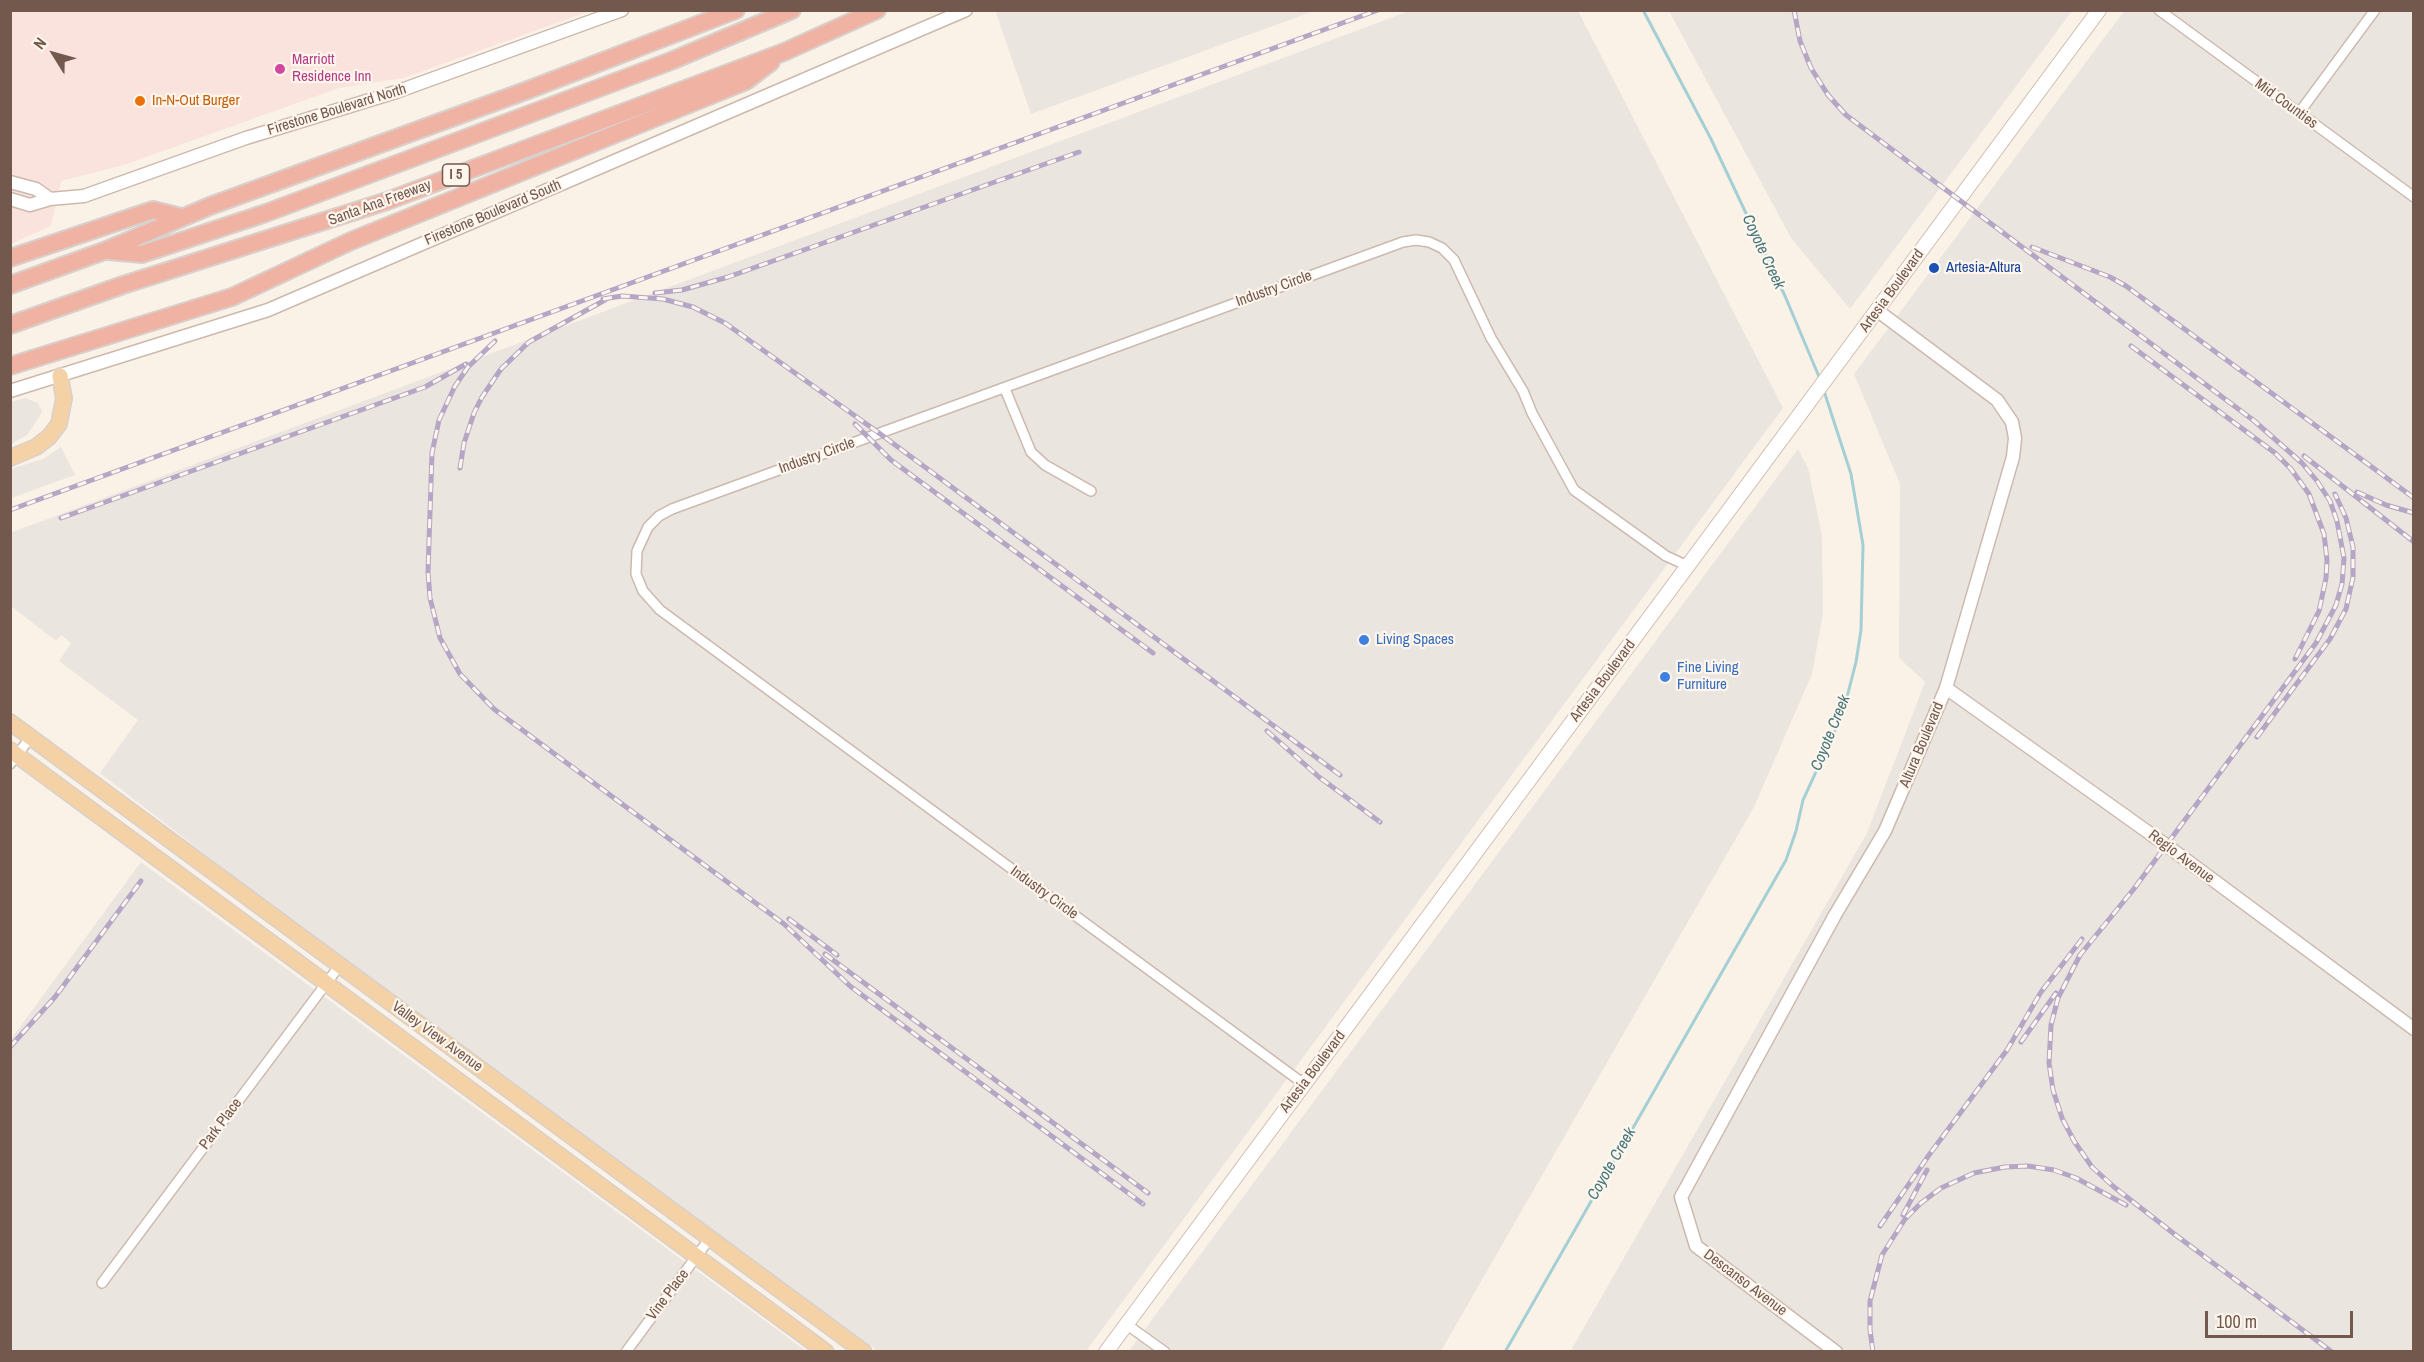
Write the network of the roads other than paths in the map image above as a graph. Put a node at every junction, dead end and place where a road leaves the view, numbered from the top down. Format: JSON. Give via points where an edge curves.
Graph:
{"nodes":[{"id":1,"x":622,"y":10,"type":"edge"},
{"id":2,"x":736,"y":10,"type":"edge"},
{"id":3,"x":792,"y":10,"type":"edge"},
{"id":4,"x":877,"y":10,"type":"edge"},
{"id":5,"x":966,"y":10,"type":"edge"},
{"id":6,"x":2099,"y":10,"type":"edge"},
{"id":7,"x":2159,"y":10,"type":"edge"},
{"id":8,"x":2375,"y":10,"type":"edge"},
{"id":9,"x":784,"y":52,"type":"junction"},
{"id":10,"x":2299,"y":113,"type":"junction"},
{"id":11,"x":10,"y":182,"type":"edge"},
{"id":12,"x":2414,"y":197,"type":"edge"},
{"id":13,"x":10,"y":199,"type":"edge"},
{"id":14,"x":50,"y":199,"type":"junction"},
{"id":15,"x":182,"y":217,"type":"junction"},
{"id":16,"x":104,"y":251,"type":"junction"},
{"id":17,"x":10,"y":258,"type":"edge"},
{"id":18,"x":10,"y":285,"type":"edge"},
{"id":19,"x":1878,"y":311,"type":"junction"},
{"id":20,"x":10,"y":325,"type":"edge"},
{"id":21,"x":10,"y":366,"type":"edge"},
{"id":22,"x":60,"y":376,"type":"junction"},
{"id":23,"x":1005,"y":389,"type":"junction"},
{"id":24,"x":10,"y":391,"type":"edge"},
{"id":25,"x":10,"y":458,"type":"edge"},
{"id":26,"x":1091,"y":491,"type":"dead end"},
{"id":27,"x":1688,"y":566,"type":"junction"},
{"id":28,"x":1946,"y":688,"type":"junction"},
{"id":29,"x":10,"y":722,"type":"edge"},
{"id":30,"x":31,"y":737,"type":"junction"},
{"id":31,"x":13,"y":756,"type":"edge"},
{"id":32,"x":340,"y":965,"type":"junction"},
{"id":33,"x":327,"y":983,"type":"junction"},
{"id":34,"x":2414,"y":1029,"type":"edge"},
{"id":35,"x":1304,"y":1084,"type":"junction"},
{"id":36,"x":1681,"y":1197,"type":"joint"},
{"id":37,"x":711,"y":1238,"type":"junction"},
{"id":38,"x":697,"y":1256,"type":"junction"},
{"id":39,"x":102,"y":1283,"type":"dead end"},
{"id":40,"x":1126,"y":1324,"type":"junction"},
{"id":41,"x":858,"y":1350,"type":"edge"},
{"id":42,"x":626,"y":1352,"type":"edge"},
{"id":43,"x":826,"y":1352,"type":"edge"},
{"id":44,"x":1106,"y":1352,"type":"edge"},
{"id":45,"x":1165,"y":1352,"type":"edge"},
{"id":46,"x":1836,"y":1352,"type":"edge"}],
"edges":[{"from":1,"to":14,"type":"street","name":"Firestone Boulevard North","via":[[396,92],[246,138],[84,196]]},
{"from":2,"to":15,"type":"highway"},
{"from":3,"to":16,"type":"highway","via":[[671,61],[266,213],[142,254]]},
{"from":4,"to":9,"type":"highway","name":"Santa Ana Freeway","number":"I 5"},
{"from":5,"to":22,"type":"street","name":"Firestone Boulevard South","via":[[268,310]]},
{"from":6,"to":19,"type":"main road","name":"Artesia Boulevard"},
{"from":7,"to":10,"type":"street","name":"Mid Counties"},
{"from":8,"to":10,"type":"street"},
{"from":9,"to":20,"type":"highway","name":"Santa Ana Freeway","number":"I 5","via":[[376,205]]},
{"from":9,"to":21,"type":"highway","via":[[746,81],[351,241],[232,297]]},
{"from":10,"to":12,"type":"street","name":"Mid Counties"},
{"from":11,"to":14,"type":"street","via":[[36,189]]},
{"from":13,"to":14,"type":"street","name":"Firestone Boulevard North","via":[[30,205]]},
{"from":15,"to":16,"type":"highway"},
{"from":15,"to":17,"type":"highway","via":[[153,210]]},
{"from":16,"to":18,"type":"highway"},
{"from":19,"to":27,"type":"main road","name":"Artesia Boulevard"},
{"from":19,"to":28,"type":"street","name":"Altura Boulevard","via":[[1997,400],[2014,430],[2013,457]]},
{"from":22,"to":24,"type":"street","name":"Firestone Boulevard South"},
{"from":22,"to":25,"type":"main road","via":[[64,398],[59,424],[36,447]]},
{"from":23,"to":26,"type":"street","via":[[1030,452]]},
{"from":23,"to":27,"type":"street","name":"Industry Circle","via":[[1403,242],[1429,242],[1454,260],[1491,338],[1574,490],[1666,556]]},
{"from":23,"to":35,"type":"street","name":"Industry Circle","via":[[665,512],[648,527],[640,541],[635,561],[639,582],[660,610]]},
{"from":27,"to":35,"type":"main road","name":"Artesia Boulevard"},
{"from":28,"to":34,"type":"street","name":"Regio Avenue"},
{"from":28,"to":36,"type":"street","name":"Altura Boulevard","via":[[1885,831]]},
{"from":29,"to":30,"type":"main road","name":"Valley View Avenue"},
{"from":30,"to":31,"type":"street"},
{"from":30,"to":32,"type":"main road","name":"Valley View Avenue"},
{"from":31,"to":33,"type":"main road","name":"Valley View Avenue"},
{"from":32,"to":33,"type":"street","name":"Park Place"},
{"from":32,"to":37,"type":"main road","name":"Valley View Avenue"},
{"from":33,"to":38,"type":"main road","name":"Valley View Avenue"},
{"from":33,"to":39,"type":"street","name":"Park Place"},
{"from":35,"to":40,"type":"main road","name":"Artesia Boulevard"},
{"from":36,"to":46,"type":"street","name":"Descanso Avenue","via":[[1696,1246]]},
{"from":37,"to":38,"type":"street","name":"Vine Place"},
{"from":37,"to":41,"type":"main road","name":"Valley View Avenue"},
{"from":38,"to":42,"type":"street","name":"Vine Place"},
{"from":38,"to":43,"type":"main road","name":"Valley View Avenue"},
{"from":40,"to":44,"type":"main road","name":"Artesia Boulevard"},
{"from":40,"to":45,"type":"street"}]}
